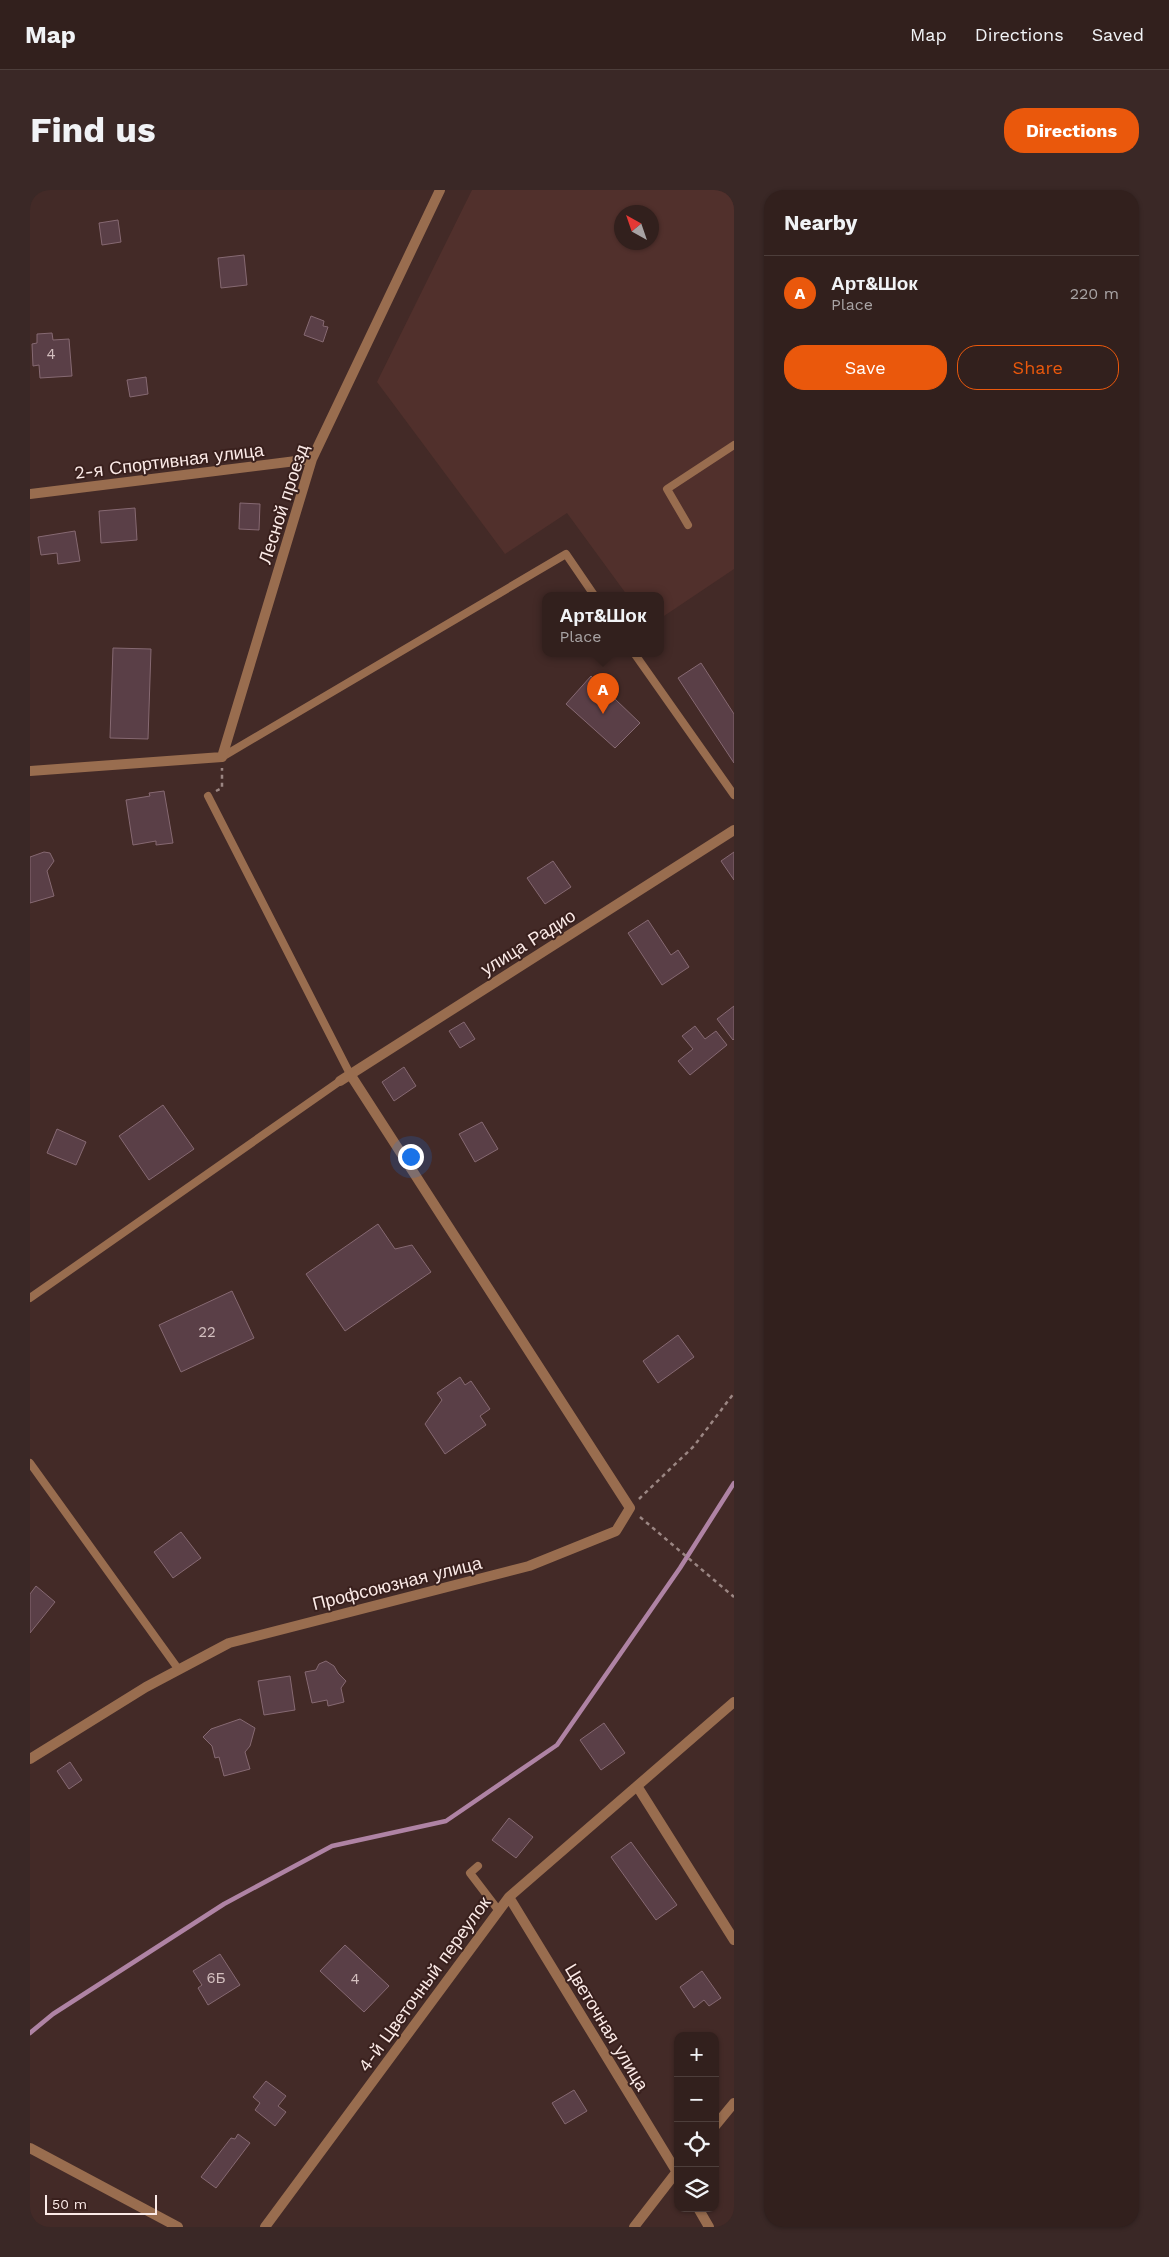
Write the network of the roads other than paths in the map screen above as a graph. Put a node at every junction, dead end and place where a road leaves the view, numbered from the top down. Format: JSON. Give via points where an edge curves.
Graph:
{"nodes":[{"id":1,"x":440,"y":190,"type":"edge"},
{"id":2,"x":734,"y":445,"type":"edge"},
{"id":3,"x":312,"y":459,"type":"junction"},
{"id":4,"x":30,"y":494,"type":"edge"},
{"id":5,"x":688,"y":525,"type":"dead end"},
{"id":6,"x":592,"y":592,"type":"edge"},
{"id":7,"x":637,"y":657,"type":"edge"},
{"id":8,"x":222,"y":757,"type":"junction"},
{"id":9,"x":30,"y":771,"type":"edge"},
{"id":10,"x":734,"y":795,"type":"edge"},
{"id":11,"x":208,"y":796,"type":"road end"},
{"id":12,"x":734,"y":830,"type":"edge"},
{"id":13,"x":350,"y":1074,"type":"junction"},
{"id":14,"x":340,"y":1081,"type":"joint"},
{"id":15,"x":30,"y":1298,"type":"edge"},
{"id":16,"x":30,"y":1464,"type":"edge"},
{"id":17,"x":179,"y":1670,"type":"junction"},
{"id":18,"x":734,"y":1702,"type":"edge"},
{"id":19,"x":30,"y":1759,"type":"edge"},
{"id":20,"x":637,"y":1786,"type":"junction"},
{"id":21,"x":478,"y":1866,"type":"dead end"},
{"id":22,"x":509,"y":1897,"type":"junction"},
{"id":23,"x":499,"y":1911,"type":"junction"},
{"id":24,"x":734,"y":1940,"type":"edge"},
{"id":25,"x":734,"y":2104,"type":"edge"},
{"id":26,"x":718,"y":2122,"type":"edge"},
{"id":27,"x":30,"y":2148,"type":"edge"},
{"id":28,"x":674,"y":2167,"type":"edge"},
{"id":29,"x":674,"y":2176,"type":"edge"},
{"id":30,"x":701,"y":2212,"type":"edge"},
{"id":31,"x":178,"y":2227,"type":"edge"},
{"id":32,"x":265,"y":2227,"type":"edge"},
{"id":33,"x":634,"y":2227,"type":"edge"},
{"id":34,"x":710,"y":2227,"type":"edge"}],
"edges":[{"from":1,"to":3,"type":"street","name":"Лесной проезд"},
{"from":2,"to":5,"type":"lane","via":[[667,489]]},
{"from":3,"to":4,"type":"street","name":"2-я Спортивная улица"},
{"from":3,"to":8,"type":"street","name":"Лесной проезд"},
{"from":6,"to":8,"type":"lane","via":[[566,554]]},
{"from":7,"to":10,"type":"lane"},
{"from":8,"to":9,"type":"street"},
{"from":11,"to":13,"type":"lane"},
{"from":12,"to":13,"type":"street","name":"улица Радио"},
{"from":13,"to":14,"type":"street","name":"улица Радио"},
{"from":13,"to":17,"type":"street","name":"Профсоюзная улица","via":[[630,1508],[616,1531],[529,1566],[229,1643]]},
{"from":14,"to":15,"type":"lane"},
{"from":16,"to":17,"type":"lane"},
{"from":17,"to":19,"type":"street","name":"Профсоюзная улица"},
{"from":18,"to":20,"type":"street","name":"4-й Цветочный переулок"},
{"from":20,"to":22,"type":"street","name":"4-й Цветочный переулок"},
{"from":20,"to":24,"type":"street"},
{"from":21,"to":23,"type":"lane","via":[[470,1874]]},
{"from":22,"to":23,"type":"street","name":"4-й Цветочный переулок"},
{"from":22,"to":28,"type":"street","name":"Цветочная улица"},
{"from":23,"to":32,"type":"street","name":"4-й Цветочный переулок"},
{"from":25,"to":26,"type":"street"},
{"from":27,"to":31,"type":"street"},
{"from":29,"to":33,"type":"street"},
{"from":30,"to":34,"type":"street"}]}
